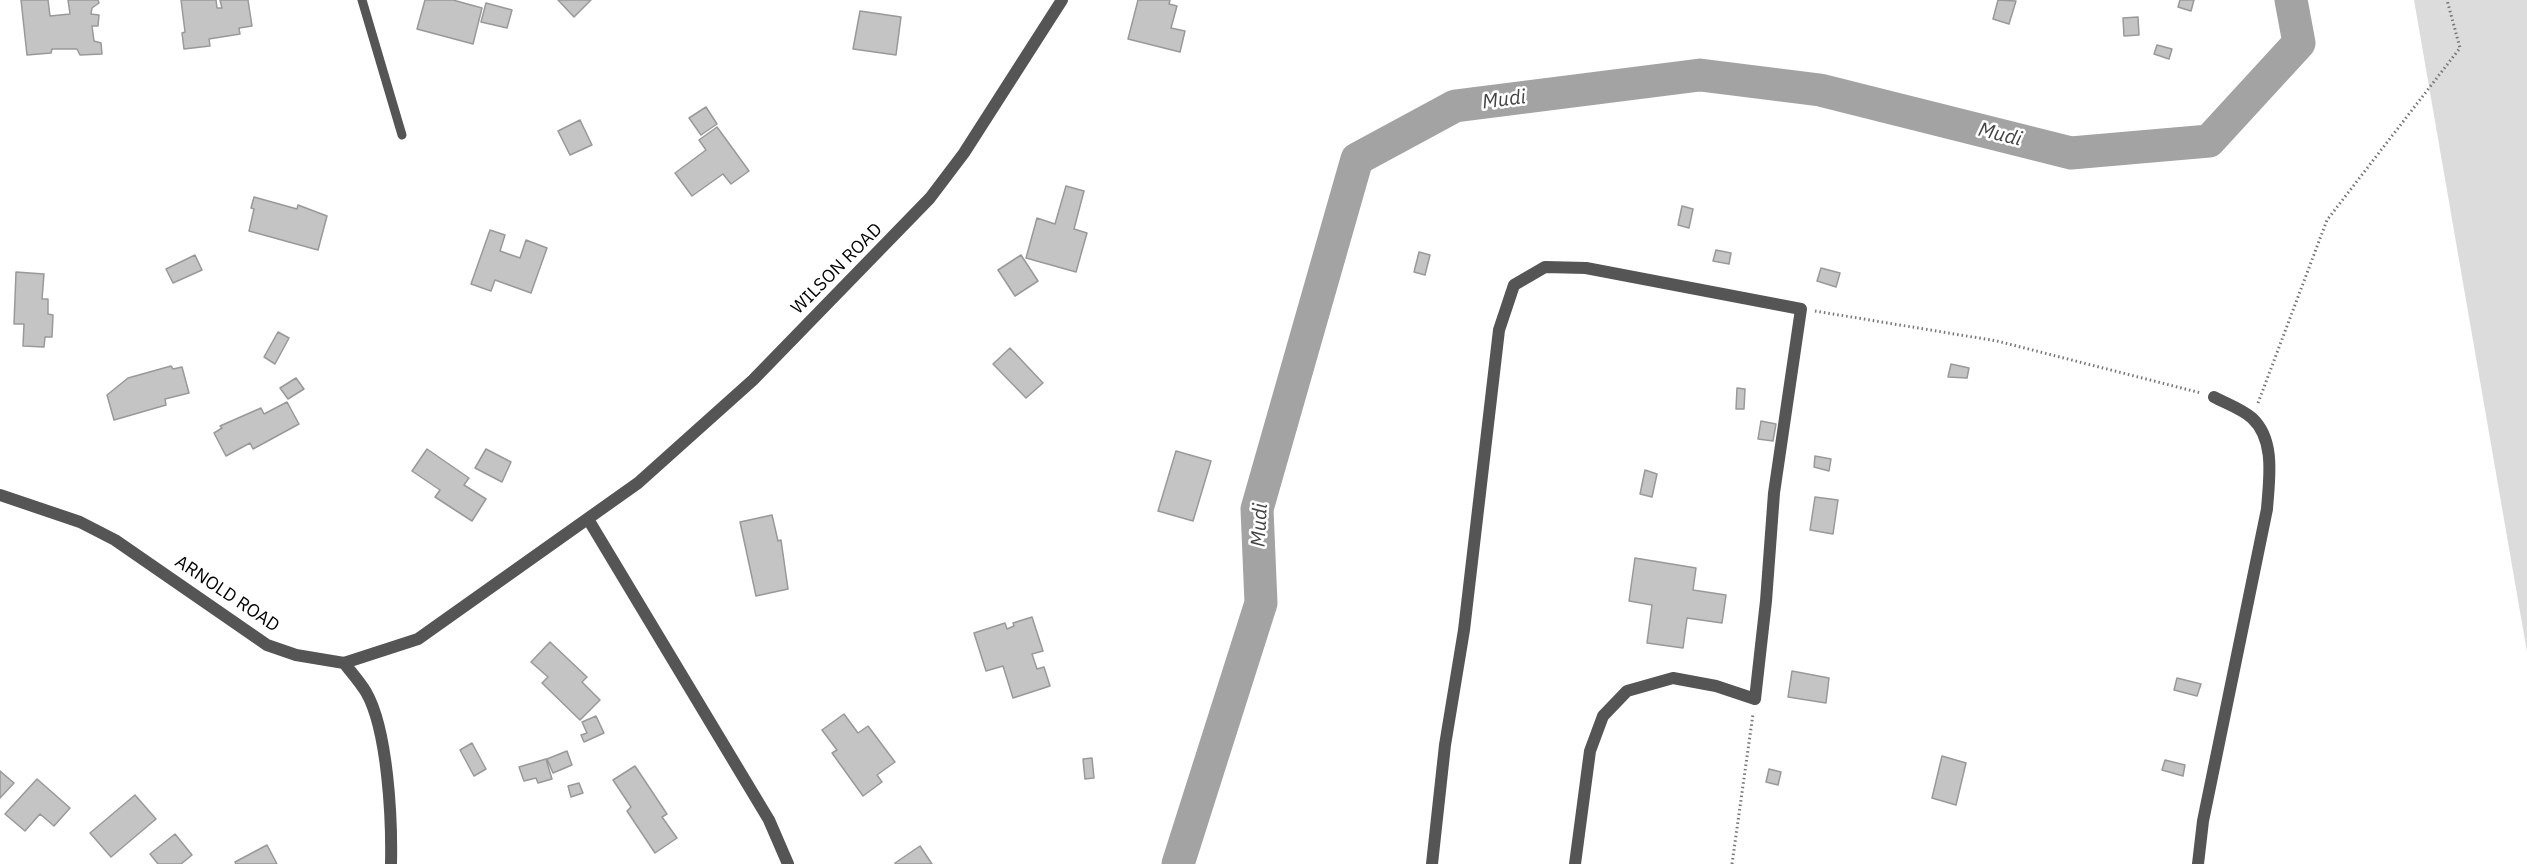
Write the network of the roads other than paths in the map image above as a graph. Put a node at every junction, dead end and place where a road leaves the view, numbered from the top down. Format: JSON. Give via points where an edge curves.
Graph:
{"nodes":[{"id":1,"x":362,"y":0,"type":"edge"},
{"id":2,"x":1062,"y":0,"type":"edge"},
{"id":3,"x":402,"y":135,"type":"dead end"},
{"id":4,"x":2214,"y":397,"type":"road end"},
{"id":5,"x":0,"y":495,"type":"edge"},
{"id":6,"x":588,"y":519,"type":"junction"},
{"id":7,"x":344,"y":663,"type":"junction"},
{"id":8,"x":391,"y":864,"type":"edge"},
{"id":9,"x":788,"y":864,"type":"edge"},
{"id":10,"x":1431,"y":864,"type":"edge"},
{"id":11,"x":1575,"y":864,"type":"edge"},
{"id":12,"x":2198,"y":864,"type":"edge"}],
"edges":[{"from":1,"to":3,"type":"lane"},
{"from":2,"to":6,"type":"street","name":"WILSON ROAD","via":[[964,153],[930,198],[753,380],[638,483]]},
{"from":4,"to":12,"type":"street","via":[[2252,418],[2264,438],[2270,461],[2267,509],[2203,821]]},
{"from":5,"to":7,"type":"street","name":"ARNOLD ROAD","via":[[80,522],[115,540],[267,645],[296,655]]},
{"from":6,"to":7,"type":"street","name":"ARNOLD ROAD","via":[[418,639]]},
{"from":6,"to":9,"type":"street","via":[[769,820]]},
{"from":7,"to":8,"type":"street","via":[[367,693],[379,729],[392,836]]},
{"from":10,"to":11,"type":"street","via":[[1464,630],[1499,330],[1514,285],[1545,267],[1586,268],[1801,309],[1774,493],[1755,699],[1673,678],[1627,691],[1603,716],[1590,751]]}]}
